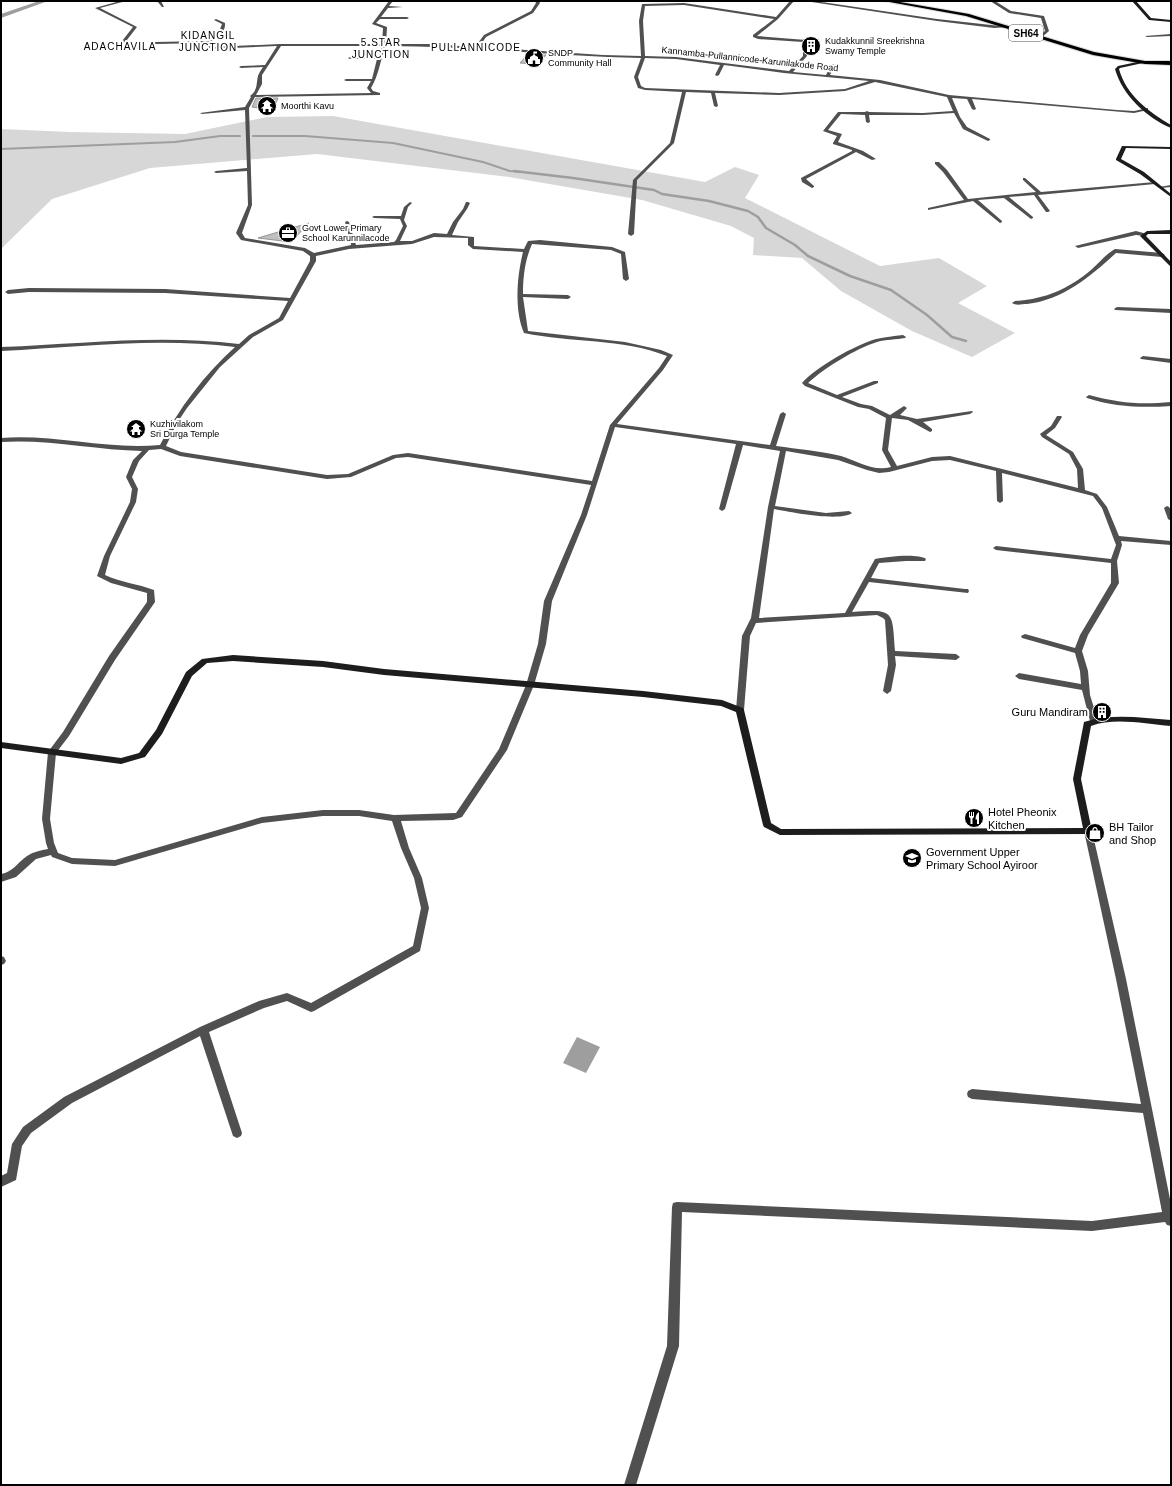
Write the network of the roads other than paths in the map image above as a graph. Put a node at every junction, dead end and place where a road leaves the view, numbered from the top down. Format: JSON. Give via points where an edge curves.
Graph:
{"nodes":[{"id":1,"x":124,"y":1,"type":"edge"},
{"id":2,"x":159,"y":1,"type":"edge"},
{"id":3,"x":391,"y":1,"type":"edge"},
{"id":4,"x":537,"y":1,"type":"edge"},
{"id":5,"x":792,"y":1,"type":"edge"},
{"id":6,"x":807,"y":1,"type":"edge"},
{"id":7,"x":886,"y":1,"type":"edge"},
{"id":8,"x":992,"y":1,"type":"edge"},
{"id":9,"x":1134,"y":1,"type":"edge"},
{"id":10,"x":643,"y":3,"type":"edge"},
{"id":11,"x":163,"y":6,"type":"dead end"},
{"id":12,"x":388,"y":7,"type":"junction"},
{"id":13,"x":401,"y":7,"type":"dead end"},
{"id":14,"x":379,"y":18,"type":"junction"},
{"id":15,"x":407,"y":18,"type":"dead end"},
{"id":16,"x":777,"y":18,"type":"junction"},
{"id":17,"x":216,"y":20,"type":"dead end"},
{"id":18,"x":1171,"y":21,"type":"edge"},
{"id":19,"x":1007,"y":26,"type":"junction"},
{"id":20,"x":1171,"y":35,"type":"edge"},
{"id":21,"x":1147,"y":36,"type":"dead end"},
{"id":22,"x":1040,"y":37,"type":"junction"},
{"id":23,"x":208,"y":42,"type":"junction"},
{"id":24,"x":280,"y":45,"type":"junction"},
{"id":25,"x":384,"y":46,"type":"junction"},
{"id":26,"x":477,"y":47,"type":"junction"},
{"id":27,"x":643,"y":57,"type":"junction"},
{"id":28,"x":350,"y":58,"type":"dead end"},
{"id":29,"x":379,"y":58,"type":"junction"},
{"id":30,"x":1142,"y":62,"type":"junction"},
{"id":31,"x":1169,"y":63,"type":"edge"},
{"id":32,"x":723,"y":64,"type":"junction"},
{"id":33,"x":834,"y":65,"type":"dead end"},
{"id":34,"x":265,"y":66,"type":"junction"},
{"id":35,"x":241,"y":67,"type":"dead end"},
{"id":36,"x":791,"y":72,"type":"junction"},
{"id":37,"x":717,"y":75,"type":"dead end"},
{"id":38,"x":828,"y":75,"type":"junction"},
{"id":39,"x":346,"y":80,"type":"dead end"},
{"id":40,"x":374,"y":80,"type":"junction"},
{"id":41,"x":877,"y":80,"type":"junction"},
{"id":42,"x":684,"y":92,"type":"junction"},
{"id":43,"x":713,"y":92,"type":"junction"},
{"id":44,"x":252,"y":96,"type":"junction"},
{"id":45,"x":949,"y":96,"type":"junction"},
{"id":46,"x":969,"y":98,"type":"junction"},
{"id":47,"x":716,"y":106,"type":"dead end"},
{"id":48,"x":247,"y":108,"type":"junction"},
{"id":49,"x":974,"y":109,"type":"dead end"},
{"id":50,"x":1146,"y":109,"type":"junction"},
{"id":51,"x":867,"y":112,"type":"junction"},
{"id":52,"x":956,"y":112,"type":"junction"},
{"id":53,"x":202,"y":113,"type":"dead end"},
{"id":54,"x":868,"y":122,"type":"dead end"},
{"id":55,"x":1171,"y":127,"type":"edge"},
{"id":56,"x":988,"y":140,"type":"dead end"},
{"id":57,"x":1171,"y":148,"type":"edge"},
{"id":58,"x":854,"y":150,"type":"junction"},
{"id":59,"x":874,"y":159,"type":"dead end"},
{"id":60,"x":936,"y":163,"type":"dead end"},
{"id":61,"x":249,"y":169,"type":"junction"},
{"id":62,"x":216,"y":172,"type":"dead end"},
{"id":63,"x":1025,"y":178,"type":"dead end"},
{"id":64,"x":1155,"y":182,"type":"junction"},
{"id":65,"x":1171,"y":186,"type":"edge"},
{"id":66,"x":812,"y":187,"type":"dead end"},
{"id":67,"x":1161,"y":187,"type":"junction"},
{"id":68,"x":1038,"y":195,"type":"junction"},
{"id":69,"x":1171,"y":196,"type":"edge"},
{"id":70,"x":1006,"y":197,"type":"junction"},
{"id":71,"x":967,"y":200,"type":"junction"},
{"id":72,"x":974,"y":200,"type":"junction"},
{"id":73,"x":468,"y":202,"type":"dead end"},
{"id":74,"x":410,"y":203,"type":"dead end"},
{"id":75,"x":930,"y":209,"type":"dead end"},
{"id":76,"x":1048,"y":211,"type":"dead end"},
{"id":77,"x":374,"y":217,"type":"dead end"},
{"id":78,"x":402,"y":218,"type":"junction"},
{"id":79,"x":1031,"y":218,"type":"dead end"},
{"id":80,"x":347,"y":222,"type":"dead end"},
{"id":81,"x":1000,"y":222,"type":"dead end"},
{"id":82,"x":1171,"y":232,"type":"edge"},
{"id":83,"x":631,"y":234,"type":"dead end"},
{"id":84,"x":1144,"y":234,"type":"junction"},
{"id":85,"x":449,"y":235,"type":"junction"},
{"id":86,"x":394,"y":243,"type":"junction"},
{"id":87,"x":1078,"y":246,"type":"dead end"},
{"id":88,"x":352,"y":247,"type":"junction"},
{"id":89,"x":525,"y":251,"type":"junction"},
{"id":90,"x":313,"y":255,"type":"junction"},
{"id":91,"x":1162,"y":255,"type":"junction"},
{"id":92,"x":1171,"y":265,"type":"edge"},
{"id":93,"x":626,"y":279,"type":"dead end"},
{"id":94,"x":8,"y":292,"type":"dead end"},
{"id":95,"x":520,"y":295,"type":"junction"},
{"id":96,"x":568,"y":297,"type":"dead end"},
{"id":97,"x":291,"y":300,"type":"junction"},
{"id":98,"x":1015,"y":303,"type":"dead end"},
{"id":99,"x":1117,"y":309,"type":"dead end"},
{"id":100,"x":1171,"y":311,"type":"edge"},
{"id":101,"x":903,"y":337,"type":"dead end"},
{"id":102,"x":240,"y":346,"type":"junction"},
{"id":103,"x":1,"y":349,"type":"edge"},
{"id":104,"x":1143,"y":358,"type":"dead end"},
{"id":105,"x":1171,"y":361,"type":"edge"},
{"id":106,"x":876,"y":382,"type":"dead end"},
{"id":107,"x":836,"y":397,"type":"junction"},
{"id":108,"x":1089,"y":397,"type":"dead end"},
{"id":109,"x":1171,"y":404,"type":"edge"},
{"id":110,"x":904,"y":408,"type":"dead end"},
{"id":111,"x":970,"y":412,"type":"dead end"},
{"id":112,"x":783,"y":414,"type":"dead end"},
{"id":113,"x":891,"y":417,"type":"junction"},
{"id":114,"x":1058,"y":417,"type":"dead end"},
{"id":115,"x":916,"y":421,"type":"junction"},
{"id":116,"x":613,"y":425,"type":"junction"},
{"id":117,"x":930,"y":430,"type":"dead end"},
{"id":118,"x":1,"y":440,"type":"edge"},
{"id":119,"x":740,"y":443,"type":"junction"},
{"id":120,"x":162,"y":447,"type":"junction"},
{"id":121,"x":773,"y":447,"type":"junction"},
{"id":122,"x":783,"y":448,"type":"junction"},
{"id":123,"x":147,"y":449,"type":"junction"},
{"id":124,"x":895,"y":468,"type":"junction"},
{"id":125,"x":999,"y":470,"type":"junction"},
{"id":126,"x":593,"y":483,"type":"junction"},
{"id":127,"x":1082,"y":491,"type":"junction"},
{"id":128,"x":1000,"y":501,"type":"dead end"},
{"id":129,"x":771,"y":507,"type":"junction"},
{"id":130,"x":1168,"y":508,"type":"dead end"},
{"id":131,"x":722,"y":509,"type":"dead end"},
{"id":132,"x":849,"y":513,"type":"dead end"},
{"id":133,"x":1171,"y":520,"type":"edge"},
{"id":134,"x":1116,"y":538,"type":"junction"},
{"id":135,"x":1171,"y":543,"type":"edge"},
{"id":136,"x":996,"y":548,"type":"dead end"},
{"id":137,"x":923,"y":559,"type":"dead end"},
{"id":138,"x":1114,"y":561,"type":"junction"},
{"id":139,"x":867,"y":580,"type":"junction"},
{"id":140,"x":965,"y":591,"type":"dead end"},
{"id":141,"x":847,"y":615,"type":"junction"},
{"id":142,"x":754,"y":621,"type":"junction"},
{"id":143,"x":1025,"y":636,"type":"dead end"},
{"id":144,"x":1078,"y":651,"type":"junction"},
{"id":145,"x":891,"y":653,"type":"junction"},
{"id":146,"x":956,"y":657,"type":"dead end"},
{"id":147,"x":1019,"y":676,"type":"dead end"},
{"id":148,"x":530,"y":685,"type":"junction"},
{"id":149,"x":1086,"y":688,"type":"junction"},
{"id":150,"x":888,"y":691,"type":"dead end"},
{"id":151,"x":740,"y":710,"type":"junction"},
{"id":152,"x":1094,"y":721,"type":"junction"},
{"id":153,"x":1171,"y":723,"type":"edge"},
{"id":154,"x":1,"y":744,"type":"edge"},
{"id":155,"x":52,"y":752,"type":"junction"},
{"id":156,"x":394,"y":818,"type":"junction"},
{"id":157,"x":1088,"y":831,"type":"junction"},
{"id":158,"x":54,"y":851,"type":"junction"},
{"id":159,"x":1,"y":878,"type":"edge"},
{"id":160,"x":202,"y":1030,"type":"junction"},
{"id":161,"x":972,"y":1094,"type":"dead end"},
{"id":162,"x":1147,"y":1109,"type":"junction"},
{"id":163,"x":237,"y":1133,"type":"dead end"},
{"id":164,"x":1,"y":1182,"type":"edge"},
{"id":165,"x":1169,"y":1219,"type":"edge"},
{"id":166,"x":630,"y":1485,"type":"edge"}],
"edges":[{"from":1,"to":23,"type":"street","via":[[97,8],[135,27],[122,46],[148,49],[155,43]]},
{"from":2,"to":11,"type":"street"},
{"from":3,"to":12,"type":"street"},
{"from":4,"to":26,"type":"street","via":[[532,12],[485,36]]},
{"from":5,"to":16,"type":"street"},
{"from":6,"to":19,"type":"street","via":[[937,20],[994,27]]},
{"from":7,"to":19,"type":"main road","number":"SH64","via":[[967,15]]},
{"from":8,"to":22,"type":"street","via":[[1010,12],[1043,17],[1047,31]]},
{"from":9,"to":18,"type":"main road","via":[[1150,20]]},
{"from":10,"to":16,"type":"street","via":[[684,4]]},
{"from":10,"to":27,"type":"street"},
{"from":12,"to":13,"type":"street"},
{"from":12,"to":14,"type":"street"},
{"from":14,"to":15,"type":"street"},
{"from":14,"to":25,"type":"street","via":[[374,24],[385,27]]},
{"from":16,"to":36,"type":"street","via":[[754,36],[804,41],[805,56]]},
{"from":17,"to":23,"type":"street","via":[[224,24],[224,29]]},
{"from":19,"to":22,"type":"main road","number":"SH64"},
{"from":20,"to":21,"type":"street"},
{"from":22,"to":30,"type":"main road","number":"SH64","via":[[1086,52]]},
{"from":23,"to":24,"type":"street","name":"Kannamba-Pullannicode-Karunilakode Road","via":[[209,48]]},
{"from":24,"to":25,"type":"street","name":"Kannamba-Pullannicode-Karunilakode Road"},
{"from":24,"to":34,"type":"street"},
{"from":25,"to":26,"type":"street","name":"Kannamba-Pullannicode-Karunilakode Road"},
{"from":25,"to":29,"type":"street"},
{"from":26,"to":27,"type":"street","name":"Kannamba-Pullannicode-Karunilakode Road","via":[[507,51]]},
{"from":27,"to":32,"type":"street","name":"Kannamba-Pullannicode-Karunilakode Road"},
{"from":27,"to":42,"type":"street","via":[[636,76],[639,87]]},
{"from":28,"to":29,"type":"street"},
{"from":29,"to":40,"type":"street"},
{"from":30,"to":31,"type":"main road","number":"SH64"},
{"from":30,"to":50,"type":"main road","via":[[1117,69],[1126,88]]},
{"from":32,"to":36,"type":"street","name":"Kannamba-Pullannicode-Karunilakode Road"},
{"from":32,"to":37,"type":"street"},
{"from":33,"to":38,"type":"street"},
{"from":34,"to":35,"type":"street"},
{"from":34,"to":44,"type":"street","via":[[260,75],[260,84]]},
{"from":36,"to":38,"type":"street","name":"Kannamba-Pullannicode-Karunilakode Road"},
{"from":38,"to":41,"type":"street","name":"Kannamba-Pullannicode-Karunilakode Road"},
{"from":39,"to":40,"type":"street"},
{"from":40,"to":44,"type":"street","via":[[370,91],[379,94]]},
{"from":41,"to":43,"type":"street","via":[[845,90],[779,94]]},
{"from":41,"to":45,"type":"street","name":"Kannamba-Pullannicode-Karunilakode Road"},
{"from":42,"to":43,"type":"street"},
{"from":42,"to":83,"type":"street","via":[[672,142],[635,180]]},
{"from":43,"to":47,"type":"street"},
{"from":44,"to":48,"type":"street"},
{"from":45,"to":46,"type":"street","name":"Kannamba-Pullannicode-Karunilakode Road"},
{"from":45,"to":52,"type":"street"},
{"from":46,"to":49,"type":"street"},
{"from":46,"to":50,"type":"street","name":"Kannamba-Pullannicode-Karunilakode Road","via":[[1116,111],[1134,112]]},
{"from":48,"to":53,"type":"street"},
{"from":48,"to":61,"type":"street"},
{"from":50,"to":55,"type":"main road","via":[[1153,117]]},
{"from":51,"to":52,"type":"street"},
{"from":51,"to":54,"type":"street"},
{"from":51,"to":58,"type":"street","via":[[840,113],[825,130],[840,135],[835,143]]},
{"from":52,"to":56,"type":"street","via":[[965,128]]},
{"from":57,"to":64,"type":"main road","via":[[1124,147],[1118,159]]},
{"from":58,"to":59,"type":"street"},
{"from":58,"to":66,"type":"street","via":[[823,170],[803,179]]},
{"from":60,"to":71,"type":"street"},
{"from":61,"to":62,"type":"street"},
{"from":61,"to":90,"type":"street","via":[[250,205],[239,233],[243,239],[305,250]]},
{"from":63,"to":68,"type":"street"},
{"from":64,"to":67,"type":"main road"},
{"from":64,"to":68,"type":"street"},
{"from":65,"to":67,"type":"street"},
{"from":67,"to":69,"type":"main road"},
{"from":68,"to":70,"type":"street"},
{"from":68,"to":76,"type":"street"},
{"from":70,"to":72,"type":"street"},
{"from":70,"to":79,"type":"street"},
{"from":71,"to":72,"type":"street"},
{"from":71,"to":75,"type":"street"},
{"from":72,"to":81,"type":"street"},
{"from":73,"to":85,"type":"street"},
{"from":74,"to":78,"type":"street"},
{"from":77,"to":78,"type":"street"},
{"from":78,"to":86,"type":"street","via":[[405,226],[398,241]]},
{"from":80,"to":88,"type":"street","via":[[354,244]]},
{"from":82,"to":84,"type":"main road"},
{"from":84,"to":87,"type":"street","via":[[1136,233]]},
{"from":84,"to":91,"type":"main road","via":[[1144,238]]},
{"from":85,"to":86,"type":"street","via":[[430,235],[412,242]]},
{"from":85,"to":89,"type":"street","via":[[472,238],[473,247]]},
{"from":86,"to":88,"type":"street"},
{"from":88,"to":90,"type":"street"},
{"from":89,"to":93,"type":"street","via":[[530,242],[612,249],[623,253]]},
{"from":89,"to":95,"type":"street"},
{"from":90,"to":97,"type":"street","via":[[313,260]]},
{"from":91,"to":92,"type":"main road"},
{"from":91,"to":98,"type":"street","via":[[1115,251],[1077,284],[1044,300]]},
{"from":94,"to":97,"type":"street","via":[[158,291]]},
{"from":95,"to":96,"type":"street"},
{"from":95,"to":116,"type":"street","via":[[526,332],[635,346],[670,355]]},
{"from":97,"to":102,"type":"street","via":[[281,320],[251,336]]},
{"from":99,"to":100,"type":"street"},
{"from":101,"to":107,"type":"street","via":[[873,341],[846,354],[805,383]]},
{"from":102,"to":103,"type":"street","via":[[189,340]]},
{"from":102,"to":120,"type":"street","via":[[218,366],[184,407]]},
{"from":104,"to":105,"type":"street"},
{"from":106,"to":107,"type":"street"},
{"from":107,"to":113,"type":"street","via":[[870,407]]},
{"from":108,"to":109,"type":"street","via":[[1122,406]]},
{"from":110,"to":113,"type":"street"},
{"from":111,"to":115,"type":"street"},
{"from":112,"to":121,"type":"street"},
{"from":113,"to":115,"type":"street"},
{"from":113,"to":124,"type":"street","via":[[885,450]]},
{"from":114,"to":127,"type":"street","via":[[1053,427],[1043,434],[1072,453],[1080,469]]},
{"from":115,"to":117,"type":"street"},
{"from":116,"to":119,"type":"street"},
{"from":116,"to":126,"type":"street"},
{"from":118,"to":123,"type":"street","via":[[34,438]]},
{"from":119,"to":121,"type":"street"},
{"from":119,"to":131,"type":"street"},
{"from":120,"to":123,"type":"street"},
{"from":120,"to":126,"type":"street","via":[[180,454],[327,477],[349,476],[395,456],[408,454]]},
{"from":121,"to":122,"type":"street"},
{"from":122,"to":124,"type":"street","via":[[840,458],[872,470]]},
{"from":122,"to":129,"type":"street"},
{"from":123,"to":155,"type":"street","via":[[136,460],[129,477],[135,489],[133,502],[107,556],[101,576],[108,580],[136,585],[151,592],[151,602]]},
{"from":124,"to":125,"type":"street","via":[[942,458]]},
{"from":125,"to":127,"type":"street"},
{"from":125,"to":128,"type":"street"},
{"from":126,"to":148,"type":"street","via":[[584,515],[548,601],[542,644]]},
{"from":127,"to":134,"type":"street","via":[[1095,495],[1105,508]]},
{"from":129,"to":132,"type":"street","via":[[826,514]]},
{"from":129,"to":142,"type":"street"},
{"from":130,"to":133,"type":"street"},
{"from":134,"to":135,"type":"street"},
{"from":134,"to":138,"type":"street","via":[[1119,545]]},
{"from":136,"to":138,"type":"street"},
{"from":137,"to":139,"type":"street","via":[[877,560]]},
{"from":138,"to":144,"type":"street","via":[[1115,583],[1084,635]]},
{"from":139,"to":140,"type":"street"},
{"from":139,"to":141,"type":"street"},
{"from":141,"to":142,"type":"street"},
{"from":141,"to":145,"type":"street","via":[[877,613],[886,616],[889,620]]},
{"from":142,"to":151,"type":"street","via":[[746,636]]},
{"from":143,"to":144,"type":"street"},
{"from":144,"to":149,"type":"street"},
{"from":145,"to":146,"type":"street"},
{"from":145,"to":150,"type":"street"},
{"from":147,"to":149,"type":"street"},
{"from":148,"to":151,"type":"main road","via":[[722,703]]},
{"from":148,"to":155,"type":"main road","via":[[323,664],[233,658],[205,661],[189,674],[159,732],[142,755],[121,761]]},
{"from":148,"to":156,"type":"street","via":[[503,750],[459,815]]},
{"from":149,"to":152,"type":"street"},
{"from":151,"to":157,"type":"main road","via":[[767,825],[780,832]]},
{"from":152,"to":153,"type":"main road"},
{"from":152,"to":157,"type":"main road","via":[[1087,724],[1077,779]]},
{"from":154,"to":155,"type":"main road"},
{"from":155,"to":158,"type":"street","via":[[46,818],[50,843]]},
{"from":156,"to":158,"type":"street","via":[[359,814],[323,814],[262,820],[116,863],[72,862],[55,855]]},
{"from":156,"to":160,"type":"street","via":[[418,878],[425,908],[417,948],[311,1008],[287,997],[262,1004]]},
{"from":157,"to":162,"type":"street"},
{"from":158,"to":159,"type":"street","via":[[41,853],[28,860],[17,873]]},
{"from":160,"to":163,"type":"street"},
{"from":160,"to":164,"type":"street","via":[[68,1100],[28,1130],[17,1144],[12,1176]]},
{"from":161,"to":162,"type":"street"},
{"from":162,"to":165,"type":"street"},
{"from":165,"to":166,"type":"street","via":[[1092,1226],[677,1207],[673,1346]]}]}
